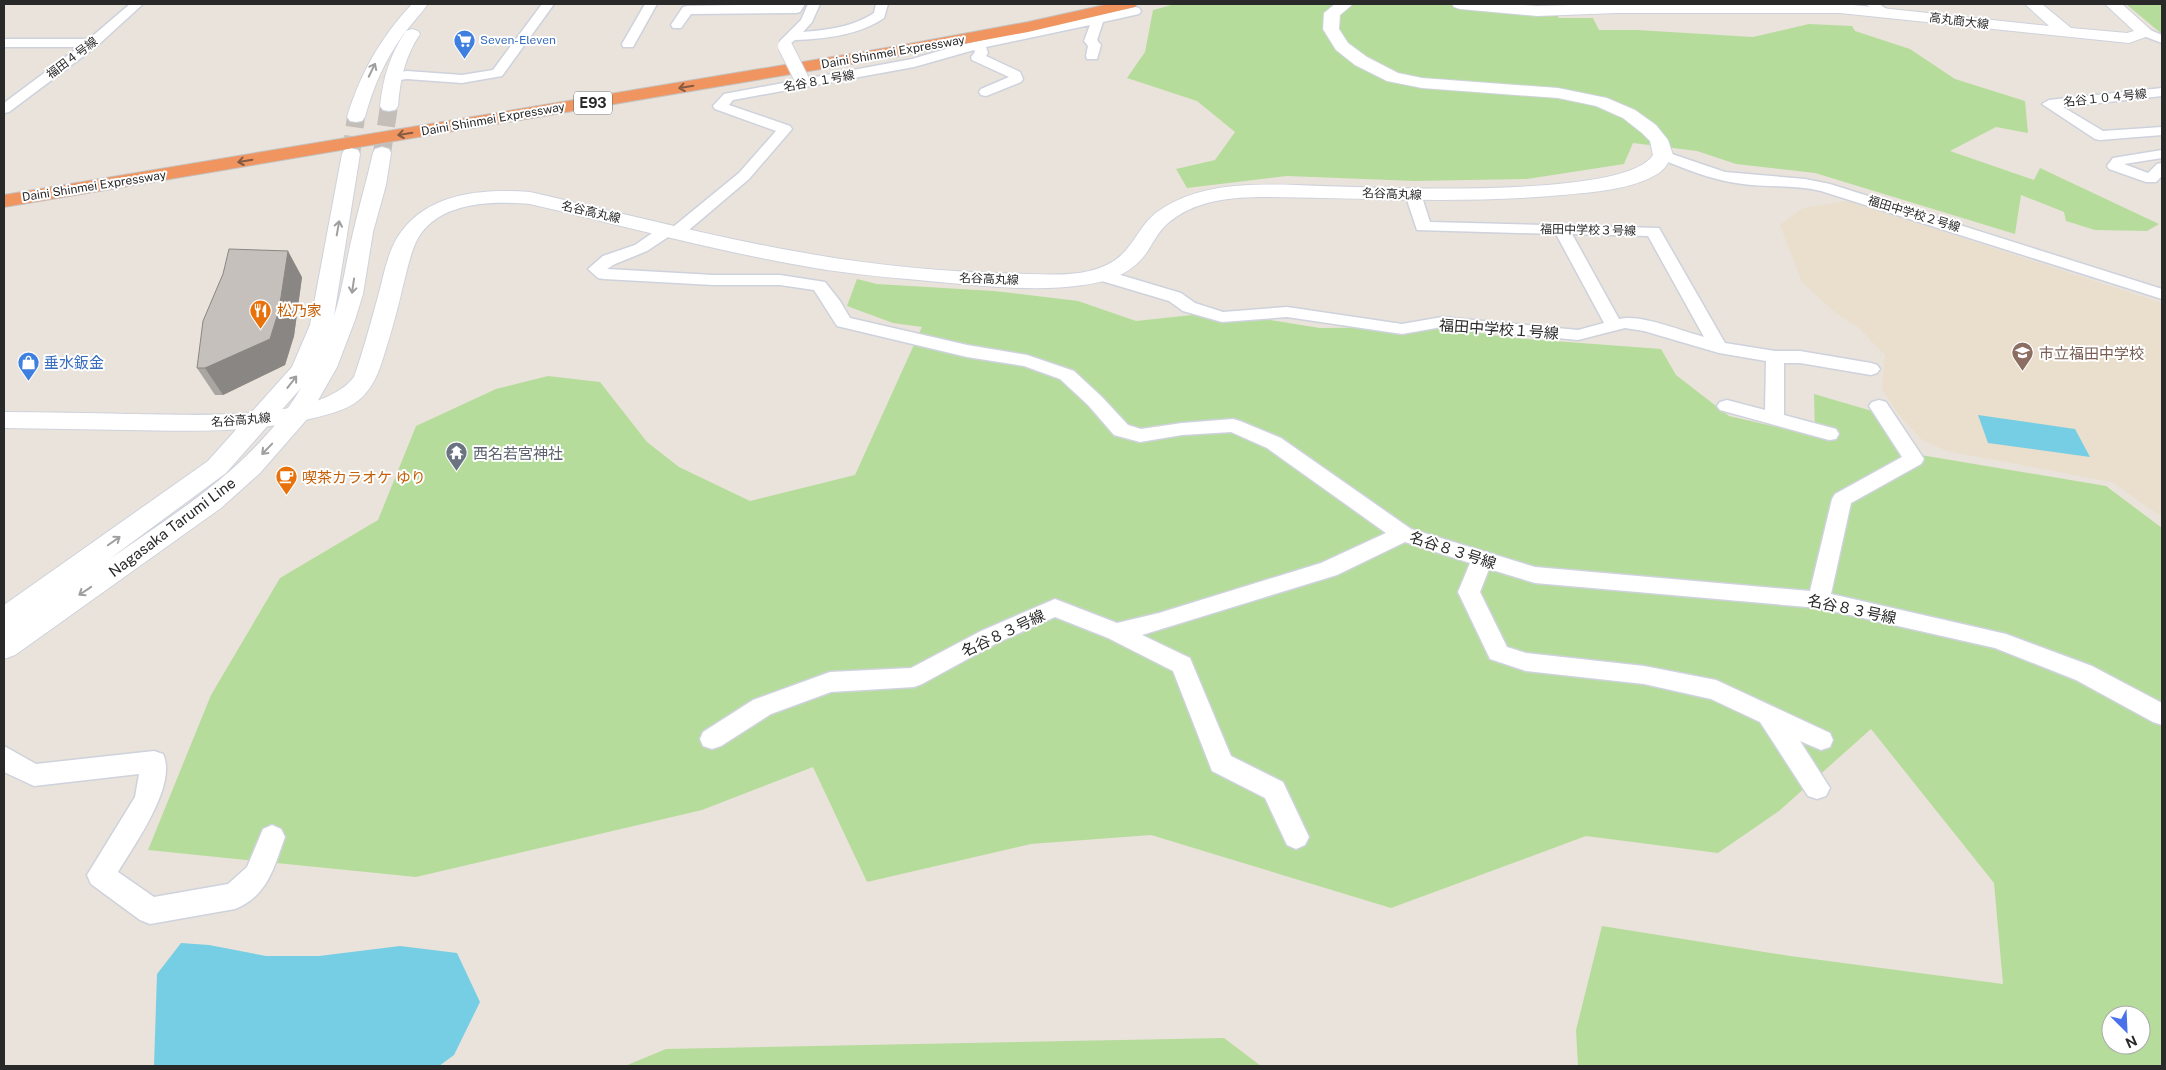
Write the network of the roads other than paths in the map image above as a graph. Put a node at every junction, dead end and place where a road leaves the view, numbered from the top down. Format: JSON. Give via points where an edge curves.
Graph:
{"nodes":[{"id":1,"x":137,"y":4,"type":"edge"},
{"id":2,"x":420,"y":4,"type":"edge"},
{"id":3,"x":437,"y":4,"type":"edge"},
{"id":4,"x":548,"y":4,"type":"edge"},
{"id":5,"x":651,"y":4,"type":"edge"},
{"id":6,"x":799,"y":4,"type":"edge"},
{"id":7,"x":814,"y":4,"type":"edge"},
{"id":8,"x":882,"y":4,"type":"edge"},
{"id":9,"x":1088,"y":4,"type":"edge"},
{"id":10,"x":1345,"y":4,"type":"edge"},
{"id":11,"x":1460,"y":4,"type":"edge"},
{"id":12,"x":2033,"y":4,"type":"edge"},
{"id":13,"x":2112,"y":4,"type":"edge"},
{"id":14,"x":1722,"y":5,"type":"edge"},
{"id":15,"x":1614,"y":6,"type":"edge"},
{"id":16,"x":1132,"y":8,"type":"edge"},
{"id":17,"x":1878,"y":8,"type":"edge"},
{"id":18,"x":1097,"y":21,"type":"junction"},
{"id":19,"x":676,"y":25,"type":"dead end"},
{"id":20,"x":2145,"y":32,"type":"junction"},
{"id":21,"x":2067,"y":33,"type":"junction"},
{"id":22,"x":2162,"y":39,"type":"edge"},
{"id":23,"x":787,"y":41,"type":"junction"},
{"id":24,"x":4,"y":43,"type":"edge"},
{"id":25,"x":92,"y":43,"type":"junction"},
{"id":26,"x":628,"y":44,"type":"dead end"},
{"id":27,"x":979,"y":45,"type":"junction"},
{"id":28,"x":1092,"y":56,"type":"dead end"},
{"id":29,"x":392,"y":77,"type":"junction"},
{"id":30,"x":804,"y":81,"type":"junction"},
{"id":31,"x":986,"y":92,"type":"dead end"},
{"id":32,"x":2162,"y":92,"type":"edge"},
{"id":33,"x":4,"y":93,"type":"edge"},
{"id":34,"x":25,"y":93,"type":"junction"},
{"id":35,"x":389,"y":106,"type":"tunnel mouth"},
{"id":36,"x":4,"y":109,"type":"edge"},
{"id":37,"x":356,"y":117,"type":"tunnel mouth"},
{"id":38,"x":2162,"y":131,"type":"edge"},
{"id":39,"x":382,"y":153,"type":"tunnel mouth"},
{"id":40,"x":350,"y":154,"type":"tunnel mouth"},
{"id":41,"x":2162,"y":154,"type":"edge"},
{"id":42,"x":1663,"y":155,"type":"junction"},
{"id":43,"x":2162,"y":167,"type":"edge"},
{"id":44,"x":58,"y":184,"type":"junction"},
{"id":45,"x":4,"y":186,"type":"edge"},
{"id":46,"x":1413,"y":194,"type":"junction"},
{"id":47,"x":4,"y":201,"type":"edge"},
{"id":48,"x":1562,"y":230,"type":"junction"},
{"id":49,"x":672,"y":231,"type":"junction"},
{"id":50,"x":1101,"y":276,"type":"junction"},
{"id":51,"x":2162,"y":294,"type":"edge"},
{"id":52,"x":1614,"y":326,"type":"junction"},
{"id":53,"x":1719,"y":348,"type":"junction"},
{"id":54,"x":1775,"y":357,"type":"junction"},
{"id":55,"x":1871,"y":369,"type":"dead end"},
{"id":56,"x":1727,"y":406,"type":"dead end"},
{"id":57,"x":1879,"y":406,"type":"dead end"},
{"id":58,"x":299,"y":412,"type":"junction"},
{"id":59,"x":261,"y":419,"type":"junction"},
{"id":60,"x":1774,"y":419,"type":"junction"},
{"id":61,"x":4,"y":420,"type":"edge"},
{"id":62,"x":1829,"y":434,"type":"dead end"},
{"id":63,"x":1403,"y":534,"type":"junction"},
{"id":64,"x":1482,"y":560,"type":"junction"},
{"id":65,"x":1819,"y":600,"type":"junction"},
{"id":66,"x":4,"y":620,"type":"edge"},
{"id":67,"x":1116,"y":632,"type":"junction"},
{"id":68,"x":4,"y":647,"type":"edge"},
{"id":69,"x":2162,"y":715,"type":"edge"},
{"id":70,"x":1769,"y":716,"type":"junction"},
{"id":71,"x":712,"y":739,"type":"dead end"},
{"id":72,"x":1821,"y":740,"type":"dead end"},
{"id":73,"x":4,"y":757,"type":"edge"},
{"id":74,"x":1817,"y":788,"type":"dead end"},
{"id":75,"x":272,"y":837,"type":"dead end"},
{"id":76,"x":1296,"y":837,"type":"dead end"}],
"edges":[{"from":1,"to":25,"type":"street","name":"福田４号線"},
{"from":37,"to":2,"type":"street","one_way":true,"via":[[367,79],[378,58]]},
{"from":3,"to":29,"type":"street","via":[[410,36]]},
{"from":4,"to":29,"type":"street","via":[[497,73],[462,79]]},
{"from":5,"to":26,"type":"street"},
{"from":6,"to":19,"type":"street","via":[[796,9],[688,10]]},
{"from":7,"to":23,"type":"street","via":[[806,22]]},
{"from":8,"to":23,"type":"street","via":[[880,15],[873,21]]},
{"from":9,"to":44,"type":"highway","name":"Daini Shinmei Expressway","number":"E93"},
{"from":10,"to":42,"type":"street","via":[[1332,13],[1331,29],[1342,46],[1361,61],[1393,77],[1422,83],[1558,93],[1601,102],[1630,114],[1649,129],[1659,140]]},
{"from":11,"to":15,"type":"street","via":[[1537,12]]},
{"from":12,"to":21,"type":"street"},
{"from":13,"to":20,"type":"street"},
{"from":14,"to":15,"type":"street","name":"高丸商大線"},
{"from":14,"to":17,"type":"street","name":"高丸商大線"},
{"from":16,"to":18,"type":"street","name":"名谷８１号線"},
{"from":16,"to":44,"type":"highway","name":"Daini Shinmei Expressway","number":"E93","one_way":true,"via":[[927,46]]},
{"from":17,"to":21,"type":"street","name":"高丸商大線"},
{"from":18,"to":27,"type":"street","name":"名谷８１号線"},
{"from":18,"to":28,"type":"street","via":[[1090,41],[1095,45]]},
{"from":20,"to":21,"type":"street","name":"高丸商大線","via":[[2129,38]]},
{"from":20,"to":22,"type":"street"},
{"from":23,"to":30,"type":"street","bridge":true},
{"from":24,"to":25,"type":"street"},
{"from":25,"to":34,"type":"street","name":"福田４号線"},
{"from":27,"to":30,"type":"street","name":"名谷８１号線","via":[[914,63]]},
{"from":27,"to":31,"type":"street","via":[[982,53],[977,57],[1015,75],[1016,79]]},
{"from":29,"to":35,"type":"street"},
{"from":30,"to":49,"type":"street","name":"名谷８１号線","via":[[729,97],[720,106],[785,129],[744,176]]},
{"from":32,"to":38,"type":"street","name":"名谷１０４号線","via":[[2049,104],[2100,136]]},
{"from":33,"to":34,"type":"street"},
{"from":34,"to":36,"type":"street","name":"福田４号線"},
{"from":39,"to":58,"type":"street","name":"Nagasaka Tarumi Line","one_way":true,"via":[[344,320],[325,367]]},
{"from":59,"to":40,"type":"street","name":"Nagasaka Tarumi Line","one_way":true,"via":[[303,369],[317,338]]},
{"from":41,"to":43,"type":"street","via":[[2118,161],[2114,166],[2151,179]]},
{"from":42,"to":46,"type":"street","name":"名谷高丸線","via":[[1655,168],[1628,178],[1588,186],[1524,193]]},
{"from":42,"to":51,"type":"street","name":"福田中学校２号線","via":[[1716,176],[1822,186]]},
{"from":44,"to":45,"type":"highway","name":"Daini Shinmei Expressway","number":"E93"},
{"from":44,"to":47,"type":"highway","name":"Daini Shinmei Expressway","number":"E93"},
{"from":46,"to":48,"type":"street","name":"福田中学校３号線","via":[[1423,227]]},
{"from":46,"to":50,"type":"street","name":"名谷高丸線","via":[[1262,190],[1215,194],[1185,203],[1163,216],[1144,236],[1137,251],[1118,268]]},
{"from":48,"to":52,"type":"street"},
{"from":48,"to":53,"type":"street","name":"福田中学校３号線","via":[[1653,231]]},
{"from":49,"to":50,"type":"street","name":"名谷高丸線","via":[[843,266],[961,278],[1048,281]]},
{"from":49,"to":58,"type":"street","name":"名谷高丸線","via":[[514,196],[464,201],[437,211],[412,230],[405,242],[365,378],[346,397],[330,405]]},
{"from":49,"to":63,"type":"street","name":"名谷８１号線","via":[[596,269],[604,274],[780,280],[819,286],[843,322],[967,351],[1027,361],[1067,375],[1121,430],[1140,436],[1234,425],[1274,443]]},
{"from":50,"to":52,"type":"street","name":"福田中学校１号線","via":[[1175,297],[1189,307],[1222,317],[1287,312],[1402,329],[1442,322],[1578,335]]},
{"from":52,"to":53,"type":"street","name":"福田中学校１号線","via":[[1625,323],[1646,326]]},
{"from":53,"to":54,"type":"street","name":"福田中学校１号線"},
{"from":54,"to":55,"type":"street","name":"福田中学校１号線","via":[[1800,357]]},
{"from":54,"to":60,"type":"street"},
{"from":56,"to":60,"type":"street"},
{"from":57,"to":65,"type":"street","via":[[1914,458],[1842,499]]},
{"from":58,"to":59,"type":"street","name":"名谷高丸線"},
{"from":58,"to":68,"type":"street","name":"Nagasaka Tarumi Line","one_way":true,"via":[[250,467],[212,501]]},
{"from":59,"to":61,"type":"street","name":"名谷高丸線","via":[[208,423]]},
{"from":66,"to":59,"type":"street","name":"Nagasaka Tarumi Line","one_way":true,"via":[[217,467]]},
{"from":60,"to":62,"type":"street"},
{"from":63,"to":64,"type":"street","name":"名谷８３号線"},
{"from":63,"to":67,"type":"street","name":"名谷８３号線","via":[[1329,569],[1159,622]]},
{"from":64,"to":65,"type":"street","name":"名谷８３号線","via":[[1534,575]]},
{"from":64,"to":70,"type":"street","via":[[1470,592],[1498,653],[1526,662],[1644,675],[1716,690]]},
{"from":65,"to":69,"type":"street","name":"名谷８３号線","via":[[1998,640],[2084,673]]},
{"from":67,"to":71,"type":"street","name":"名谷８３号線","via":[[1055,608],[989,637],[914,677],[830,682],[762,707]]},
{"from":67,"to":76,"type":"street","via":[[1182,665],[1222,763],[1274,790]]},
{"from":70,"to":72,"type":"street"},
{"from":70,"to":74,"type":"street"},
{"from":73,"to":75,"type":"street","via":[[4,760],[34,775],[154,762],[148,800],[101,875],[150,911],[234,896],[258,874]]}]}
